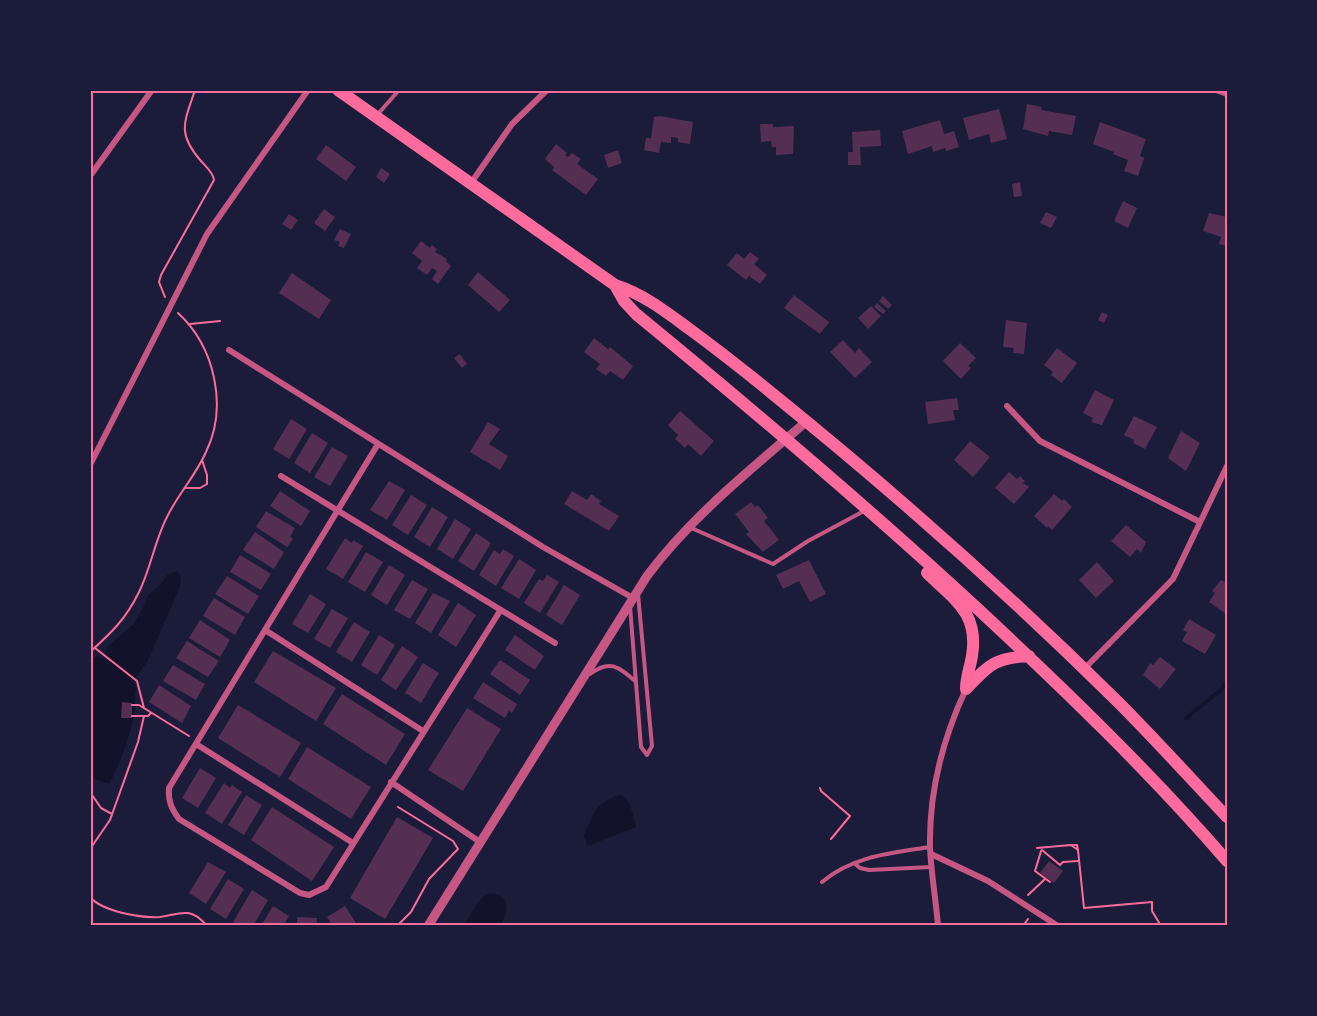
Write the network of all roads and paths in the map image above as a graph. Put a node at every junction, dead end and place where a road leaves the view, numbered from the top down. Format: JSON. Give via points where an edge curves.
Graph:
{"nodes":[{"id":1,"x":152,"y":90,"type":"edge"},
{"id":2,"x":195,"y":90,"type":"edge"},
{"id":3,"x":308,"y":90,"type":"edge"},
{"id":4,"x":338,"y":90,"type":"edge"},
{"id":5,"x":399,"y":90,"type":"edge"},
{"id":6,"x":547,"y":90,"type":"edge"},
{"id":7,"x":1216,"y":90,"type":"edge"},
{"id":8,"x":1227,"y":94,"type":"edge"},
{"id":9,"x":375,"y":117,"type":"junction"},
{"id":10,"x":90,"y":176,"type":"edge"},
{"id":11,"x":471,"y":183,"type":"junction"},
{"id":12,"x":615,"y":285,"type":"junction"},
{"id":13,"x":166,"y":300,"type":"dead end"},
{"id":14,"x":178,"y":313,"type":"dead end"},
{"id":15,"x":219,"y":321,"type":"dead end"},
{"id":16,"x":189,"y":324,"type":"junction"},
{"id":17,"x":229,"y":350,"type":"dead end"},
{"id":18,"x":1007,"y":406,"type":"dead end"},
{"id":19,"x":807,"y":421,"type":"junction"},
{"id":20,"x":786,"y":438,"type":"junction"},
{"id":21,"x":378,"y":444,"type":"junction"},
{"id":22,"x":202,"y":460,"type":"junction"},
{"id":23,"x":90,"y":465,"type":"edge"},
{"id":24,"x":1227,"y":466,"type":"edge"},
{"id":25,"x":281,"y":476,"type":"dead end"},
{"id":26,"x":185,"y":488,"type":"junction"},
{"id":27,"x":867,"y":509,"type":"junction"},
{"id":28,"x":338,"y":512,"type":"junction"},
{"id":29,"x":1200,"y":522,"type":"junction"},
{"id":30,"x":689,"y":527,"type":"junction"},
{"id":31,"x":916,"y":552,"type":"junction"},
{"id":32,"x":634,"y":597,"type":"junction"},
{"id":33,"x":500,"y":610,"type":"junction"},
{"id":34,"x":265,"y":630,"type":"junction"},
{"id":35,"x":555,"y":644,"type":"dead end"},
{"id":36,"x":95,"y":648,"type":"junction"},
{"id":37,"x":90,"y":652,"type":"edge"},
{"id":38,"x":1029,"y":656,"type":"junction"},
{"id":39,"x":1084,"y":669,"type":"junction"},
{"id":40,"x":582,"y":679,"type":"junction"},
{"id":41,"x":636,"y":682,"type":"junction"},
{"id":42,"x":966,"y":689,"type":"junction"},
{"id":43,"x":132,"y":705,"type":"dead end"},
{"id":44,"x":144,"y":708,"type":"junction"},
{"id":45,"x":151,"y":713,"type":"junction"},
{"id":46,"x":132,"y":716,"type":"dead end"},
{"id":47,"x":144,"y":716,"type":"junction"},
{"id":48,"x":423,"y":732,"type":"junction"},
{"id":49,"x":189,"y":736,"type":"dead end"},
{"id":50,"x":196,"y":744,"type":"junction"},
{"id":51,"x":391,"y":782,"type":"junction"},
{"id":52,"x":820,"y":788,"type":"dead end"},
{"id":53,"x":90,"y":792,"type":"edge"},
{"id":54,"x":398,"y":807,"type":"dead end"},
{"id":55,"x":112,"y":814,"type":"junction"},
{"id":56,"x":1227,"y":817,"type":"edge"},
{"id":57,"x":831,"y":839,"type":"dead end"},
{"id":58,"x":480,"y":842,"type":"junction"},
{"id":59,"x":353,"y":843,"type":"junction"},
{"id":60,"x":1037,"y":848,"type":"dead end"},
{"id":61,"x":90,"y":849,"type":"edge"},
{"id":62,"x":1042,"y":849,"type":"junction"},
{"id":63,"x":931,"y":851,"type":"junction"},
{"id":64,"x":1079,"y":861,"type":"junction"},
{"id":65,"x":1227,"y":861,"type":"edge"},
{"id":66,"x":853,"y":863,"type":"junction"},
{"id":67,"x":933,"y":867,"type":"junction"},
{"id":68,"x":1046,"y":878,"type":"junction"},
{"id":69,"x":822,"y":882,"type":"dead end"},
{"id":70,"x":1050,"y":882,"type":"dead end"},
{"id":71,"x":90,"y":897,"type":"edge"},
{"id":72,"x":1027,"y":898,"type":"dead end"},
{"id":73,"x":1028,"y":919,"type":"dead end"},
{"id":74,"x":207,"y":926,"type":"edge"},
{"id":75,"x":397,"y":926,"type":"edge"},
{"id":76,"x":428,"y":926,"type":"edge"},
{"id":77,"x":938,"y":926,"type":"edge"},
{"id":78,"x":1023,"y":926,"type":"edge"},
{"id":79,"x":1058,"y":926,"type":"edge"},
{"id":80,"x":1161,"y":926,"type":"edge"}],
"edges":[{"from":1,"to":10,"type":"street"},
{"from":2,"to":13,"type":"path","via":[[184,133],[214,180],[161,275],[159,282]]},
{"from":3,"to":23,"type":"street","via":[[207,234]]},
{"from":4,"to":9,"type":"main road"},
{"from":5,"to":9,"type":"lane"},
{"from":6,"to":11,"type":"street","via":[[512,124]]},
{"from":7,"to":8,"type":"street"},
{"from":9,"to":11,"type":"main road"},
{"from":11,"to":12,"type":"main road"},
{"from":12,"to":19,"type":"main road","via":[[650,300]]},
{"from":12,"to":20,"type":"main road","via":[[636,315]]},
{"from":14,"to":16,"type":"path"},
{"from":15,"to":16,"type":"path"},
{"from":16,"to":22,"type":"path","via":[[209,359],[217,406],[210,444]]},
{"from":17,"to":21,"type":"street"},
{"from":18,"to":29,"type":"street","via":[[1040,441]]},
{"from":19,"to":20,"type":"street"},
{"from":19,"to":39,"type":"main road","via":[[933,528]]},
{"from":20,"to":27,"type":"main road"},
{"from":20,"to":30,"type":"street"},
{"from":21,"to":28,"type":"street"},
{"from":21,"to":32,"type":"street","via":[[543,547]]},
{"from":22,"to":26,"type":"path"},
{"from":22,"to":26,"type":"path","via":[[207,484]]},
{"from":24,"to":29,"type":"street"},
{"from":25,"to":28,"type":"street"},
{"from":26,"to":36,"type":"path","via":[[168,515],[139,592],[117,627]]},
{"from":27,"to":30,"type":"lane","via":[[808,540],[773,564]]},
{"from":27,"to":31,"type":"main road"},
{"from":28,"to":33,"type":"street"},
{"from":28,"to":34,"type":"street"},
{"from":29,"to":39,"type":"street","via":[[1173,579]]},
{"from":30,"to":32,"type":"street","via":[[663,554]]},
{"from":31,"to":38,"type":"main road"},
{"from":31,"to":42,"type":"main road","via":[[921,567],[968,614],[973,645]]},
{"from":32,"to":40,"type":"street"},
{"from":32,"to":41,"type":"lane"},
{"from":32,"to":41,"type":"lane","via":[[652,746],[647,755],[641,747]]},
{"from":33,"to":35,"type":"street"},
{"from":33,"to":48,"type":"street"},
{"from":34,"to":48,"type":"street"},
{"from":34,"to":50,"type":"street"},
{"from":36,"to":37,"type":"path"},
{"from":36,"to":44,"type":"path","via":[[135,680]]},
{"from":38,"to":42,"type":"main road","via":[[994,662]]},
{"from":38,"to":65,"type":"main road"},
{"from":39,"to":56,"type":"main road"},
{"from":40,"to":41,"type":"lane","via":[[611,665]]},
{"from":40,"to":58,"type":"street"},
{"from":42,"to":63,"type":"street","via":[[940,756]]},
{"from":43,"to":44,"type":"path"},
{"from":44,"to":45,"type":"path"},
{"from":45,"to":47,"type":"path"},
{"from":45,"to":49,"type":"path"},
{"from":46,"to":47,"type":"path"},
{"from":47,"to":55,"type":"path"},
{"from":48,"to":51,"type":"street"},
{"from":50,"to":59,"type":"street"},
{"from":50,"to":59,"type":"street","via":[[169,788],[172,809],[179,819],[309,895],[326,887]]},
{"from":51,"to":58,"type":"street"},
{"from":51,"to":59,"type":"street"},
{"from":52,"to":57,"type":"path","via":[[850,816]]},
{"from":53,"to":55,"type":"path","via":[[101,808]]},
{"from":54,"to":75,"type":"path","via":[[453,841],[458,849],[429,879],[411,912]]},
{"from":55,"to":61,"type":"path"},
{"from":58,"to":76,"type":"street"},
{"from":60,"to":62,"type":"path"},
{"from":62,"to":64,"type":"path","via":[[1060,865]]},
{"from":62,"to":64,"type":"path","via":[[1071,845],[1078,850]]},
{"from":62,"to":68,"type":"path","via":[[1035,871]]},
{"from":63,"to":66,"type":"lane","via":[[878,855]]},
{"from":63,"to":67,"type":"street"},
{"from":63,"to":79,"type":"street","via":[[988,881]]},
{"from":64,"to":80,"type":"path","via":[[1084,908],[1152,902]]},
{"from":66,"to":67,"type":"lane","via":[[869,870]]},
{"from":66,"to":69,"type":"lane"},
{"from":67,"to":77,"type":"street"},
{"from":68,"to":70,"type":"path"},
{"from":68,"to":72,"type":"path"},
{"from":71,"to":74,"type":"path","via":[[100,906],[135,914],[159,917],[189,913]]},
{"from":73,"to":78,"type":"path"}]}
